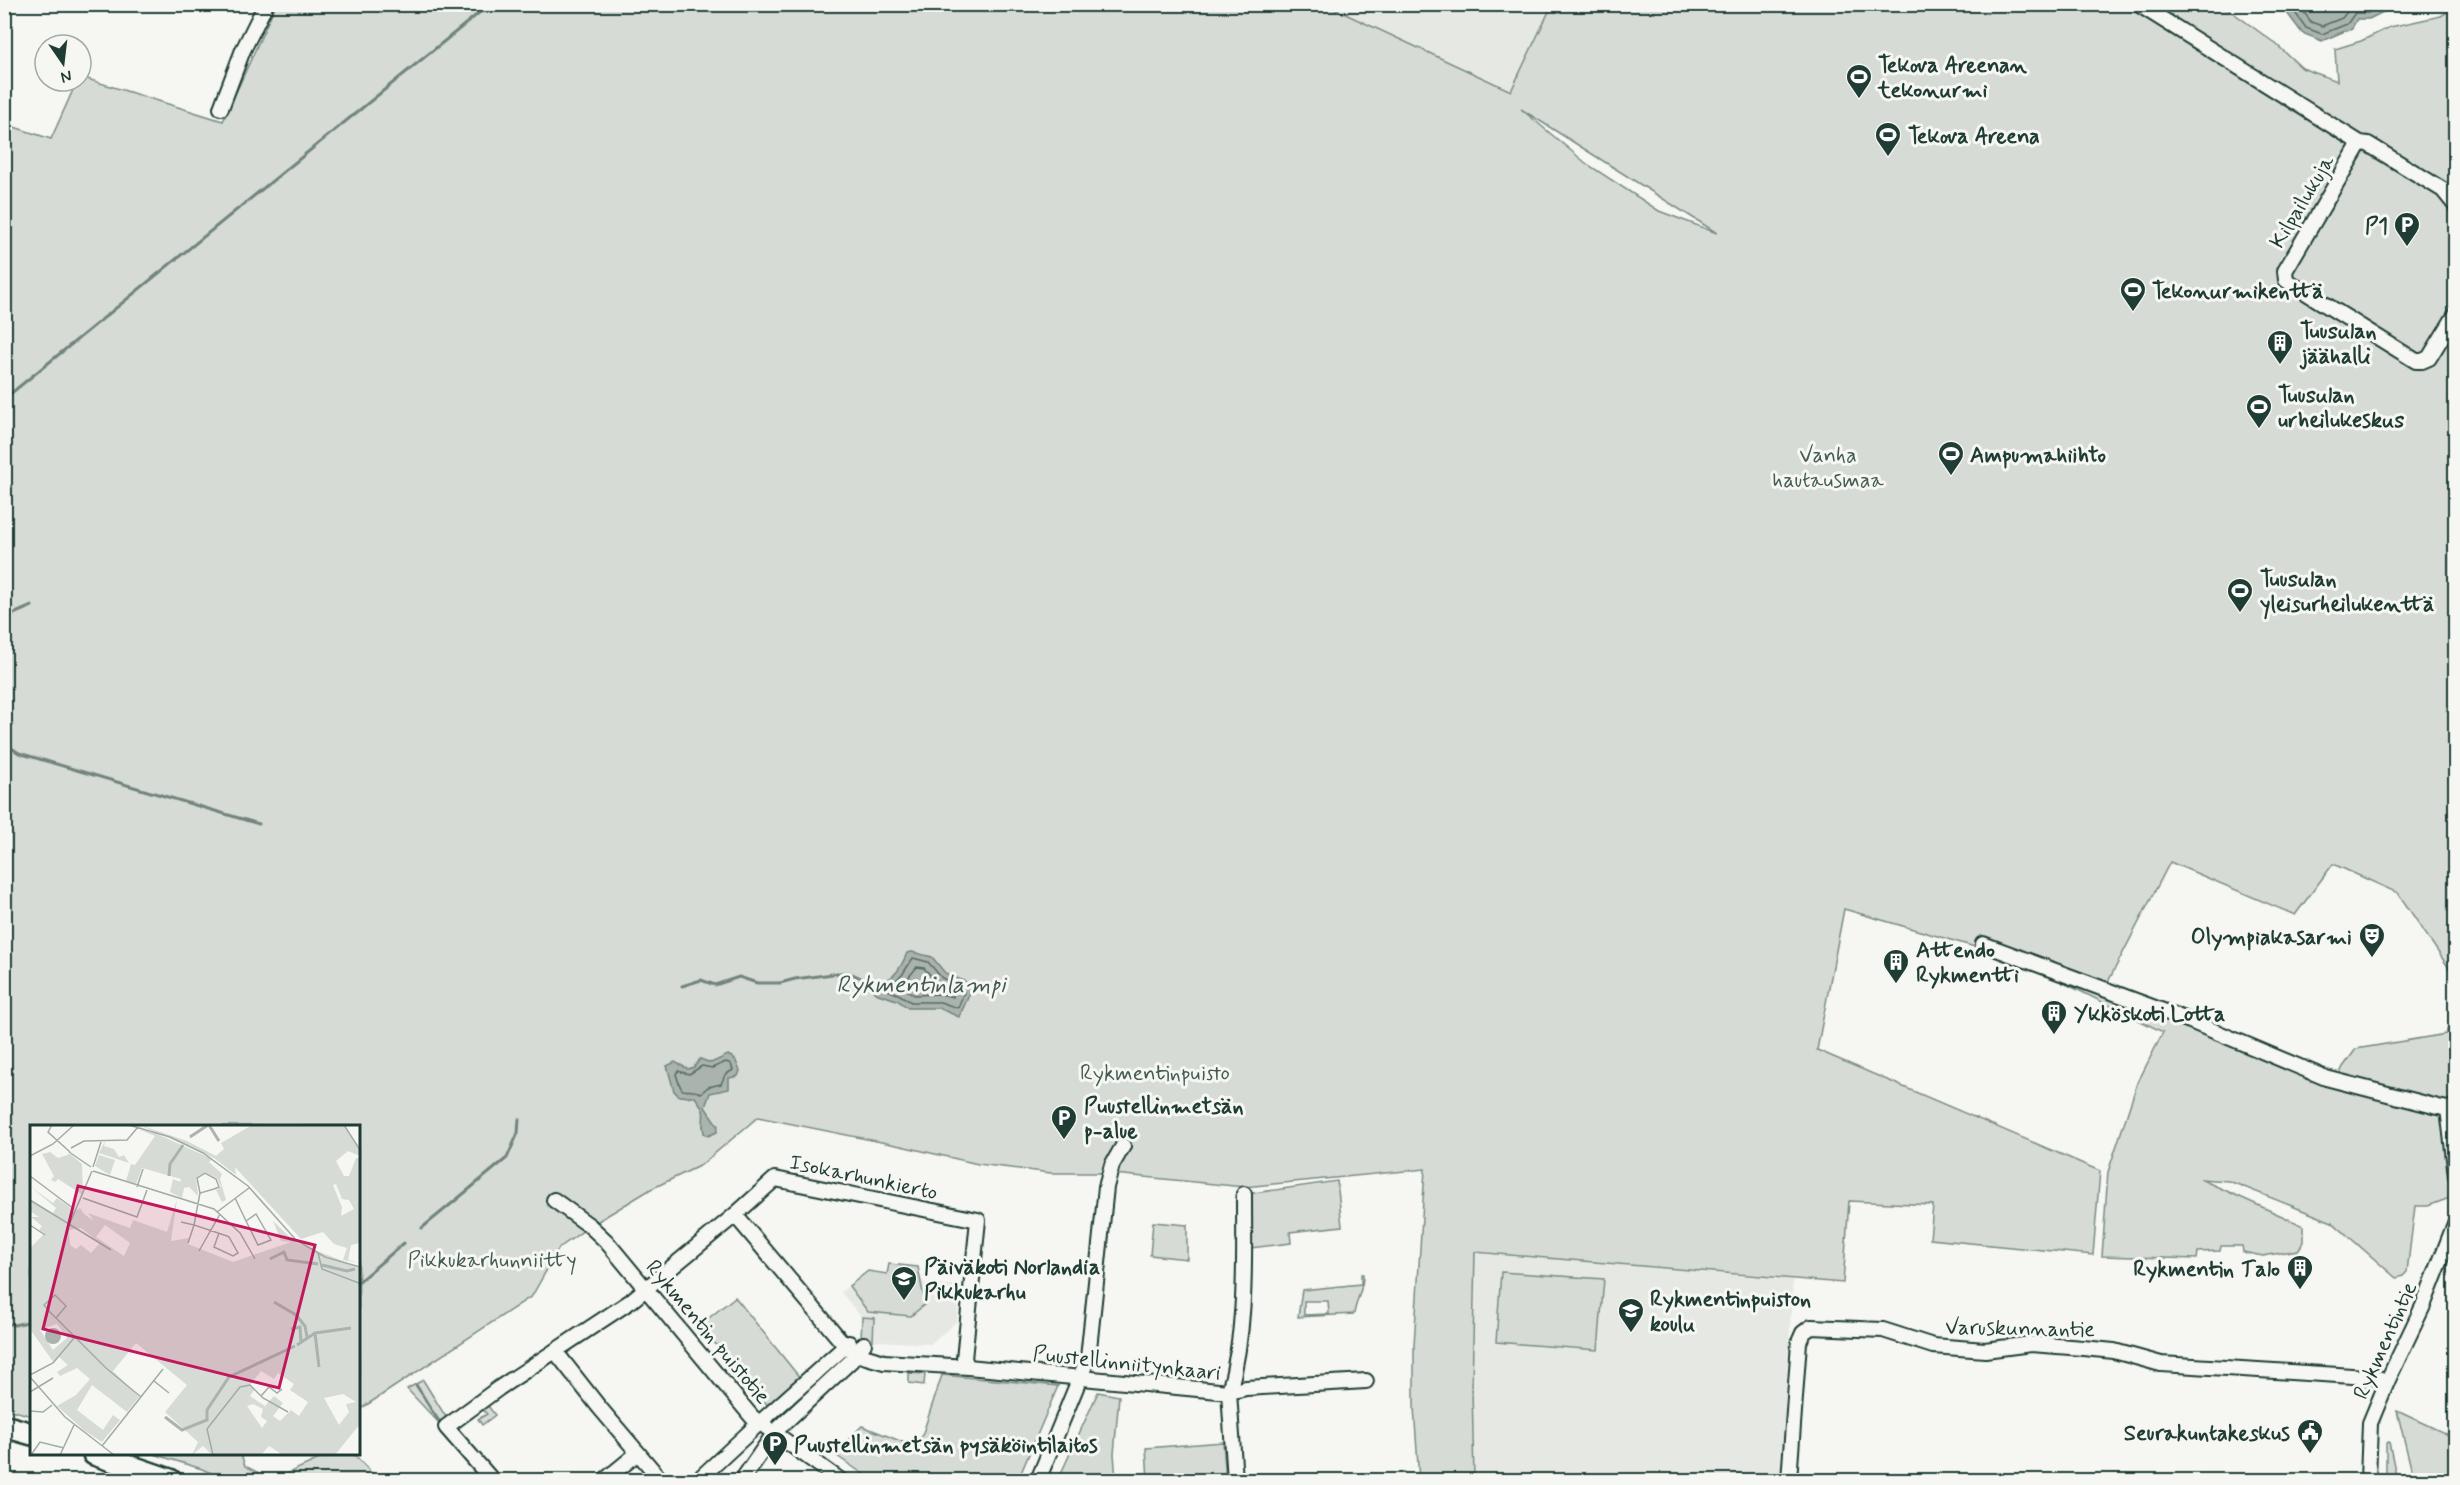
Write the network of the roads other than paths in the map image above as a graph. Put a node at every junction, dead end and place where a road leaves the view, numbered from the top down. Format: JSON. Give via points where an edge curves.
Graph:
{"nodes":[{"id":1,"x":266,"y":4,"type":"edge"},
{"id":2,"x":2138,"y":4,"type":"edge"},
{"id":3,"x":221,"y":108,"type":"dead end"},
{"id":4,"x":2360,"y":144,"type":"junction"},
{"id":5,"x":2455,"y":206,"type":"edge"},
{"id":6,"x":2456,"y":314,"type":"edge"},
{"id":7,"x":1983,"y":944,"type":"dead end"},
{"id":8,"x":2452,"y":1107,"type":"edge"},
{"id":9,"x":1123,"y":1146,"type":"dead end"},
{"id":10,"x":2456,"y":1176,"type":"edge"},
{"id":11,"x":1244,"y":1194,"type":"dead end"},
{"id":12,"x":554,"y":1200,"type":"dead end"},
{"id":13,"x":735,"y":1215,"type":"junction"},
{"id":14,"x":2456,"y":1221,"type":"edge"},
{"id":15,"x":2451,"y":1250,"type":"edge"},
{"id":16,"x":646,"y":1289,"type":"junction"},
{"id":17,"x":851,"y":1346,"type":"junction"},
{"id":18,"x":555,"y":1351,"type":"junction"},
{"id":19,"x":968,"y":1367,"type":"junction"},
{"id":20,"x":1081,"y":1378,"type":"junction"},
{"id":21,"x":1366,"y":1381,"type":"dead end"},
{"id":22,"x":2387,"y":1382,"type":"junction"},
{"id":23,"x":1229,"y":1392,"type":"junction"},
{"id":24,"x":4,"y":1426,"type":"edge"},
{"id":25,"x":30,"y":1433,"type":"edge"},
{"id":26,"x":638,"y":1453,"type":"junction"},
{"id":27,"x":97,"y":1455,"type":"edge"},
{"id":28,"x":170,"y":1480,"type":"edge"},
{"id":29,"x":492,"y":1480,"type":"edge"},
{"id":30,"x":605,"y":1480,"type":"edge"},
{"id":31,"x":661,"y":1480,"type":"edge"},
{"id":32,"x":698,"y":1480,"type":"edge"},
{"id":33,"x":742,"y":1480,"type":"edge"},
{"id":34,"x":840,"y":1480,"type":"edge"},
{"id":35,"x":1038,"y":1480,"type":"edge"},
{"id":36,"x":1235,"y":1480,"type":"edge"},
{"id":37,"x":1789,"y":1480,"type":"edge"},
{"id":38,"x":2368,"y":1480,"type":"edge"}],
"edges":[{"from":1,"to":3,"type":"street"},
{"from":2,"to":4,"type":"street","name":"Kilpailukuja"},
{"from":4,"to":5,"type":"street","name":"Kilpailukuja","via":[[2368,144],[2443,190]]},
{"from":4,"to":6,"type":"street","name":"Kilpailukuja","via":[[2285,271],[2286,280],[2416,361],[2429,358]]},
{"from":7,"to":8,"type":"street","via":[[2190,1021],[2326,1078]]},
{"from":8,"to":10,"type":"street"},
{"from":9,"to":20,"type":"street","via":[[1106,1186],[1088,1358]]},
{"from":11,"to":23,"type":"street","via":[[1244,1288],[1236,1370]]},
{"from":12,"to":16,"type":"street","name":"Rykmentin puistotie","via":[[590,1226]]},
{"from":13,"to":16,"type":"street"},
{"from":13,"to":17,"type":"street"},
{"from":13,"to":19,"type":"street","name":"Isokarhunkierto","via":[[775,1179],[978,1220],[964,1359]]},
{"from":14,"to":15,"type":"street","name":"Rykmentintie"},
{"from":15,"to":22,"type":"street","name":"Rykmentintie"},
{"from":16,"to":18,"type":"street"},
{"from":16,"to":34,"type":"street","name":"Rykmentin puistotie","via":[[752,1417]]},
{"from":17,"to":19,"type":"street","name":"Puustellinniitynkaari","via":[[884,1362]]},
{"from":17,"to":32,"type":"street"},
{"from":17,"to":33,"type":"street","via":[[775,1433]]},
{"from":18,"to":26,"type":"street"},
{"from":18,"to":29,"type":"street","via":[[446,1427]]},
{"from":19,"to":20,"type":"street","name":"Puustellinniitynkaari"},
{"from":20,"to":23,"type":"street","name":"Puustellinniitynkaari"},
{"from":20,"to":35,"type":"street"},
{"from":21,"to":23,"type":"street"},
{"from":22,"to":37,"type":"street","name":"Varuskunnantie","via":[[2378,1378],[2161,1364],[2082,1348],[2031,1344],[1985,1350],[1933,1346],[1883,1330],[1810,1328],[1799,1342]]},
{"from":22,"to":38,"type":"street","name":"Rykmentintie","via":[[2370,1423]]},
{"from":23,"to":36,"type":"street","name":"Puustellinniitynkaari"},
{"from":24,"to":25,"type":"main road"},
{"from":26,"to":30,"type":"street"},
{"from":26,"to":31,"type":"street"},
{"from":27,"to":28,"type":"main road"}]}
